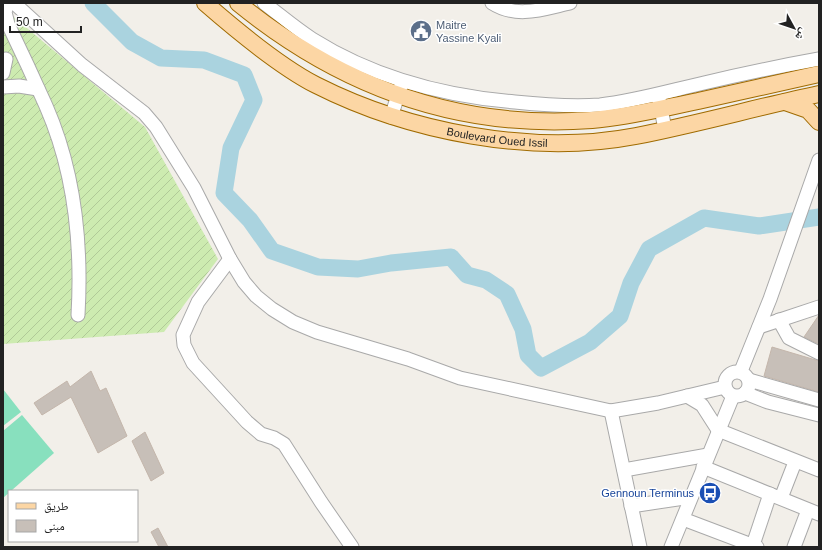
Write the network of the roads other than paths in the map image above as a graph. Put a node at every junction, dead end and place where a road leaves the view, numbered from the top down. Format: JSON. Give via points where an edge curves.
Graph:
{"nodes":[{"id":1,"x":8,"y":3,"type":"edge"},
{"id":2,"x":14,"y":3,"type":"edge"},
{"id":3,"x":205,"y":3,"type":"edge"},
{"id":4,"x":238,"y":3,"type":"edge"},
{"id":5,"x":264,"y":3,"type":"edge"},
{"id":6,"x":492,"y":3,"type":"edge"},
{"id":7,"x":570,"y":3,"type":"edge"},
{"id":8,"x":6,"y":59,"type":"dead end"},
{"id":9,"x":819,"y":59,"type":"edge"},
{"id":10,"x":3,"y":73,"type":"edge"},
{"id":11,"x":819,"y":74,"type":"edge"},
{"id":12,"x":3,"y":87,"type":"edge"},
{"id":13,"x":38,"y":89,"type":"junction"},
{"id":14,"x":400,"y":89,"type":"junction"},
{"id":15,"x":819,"y":94,"type":"edge"},
{"id":16,"x":660,"y":102,"type":"junction"},
{"id":17,"x":785,"y":102,"type":"junction"},
{"id":18,"x":390,"y":117,"type":"junction"},
{"id":19,"x":819,"y":122,"type":"edge"},
{"id":20,"x":665,"y":128,"type":"junction"},
{"id":21,"x":818,"y":163,"type":"edge"},
{"id":22,"x":230,"y":259,"type":"junction"},
{"id":23,"x":819,"y":307,"type":"edge"},
{"id":24,"x":78,"y":315,"type":"dead end"},
{"id":25,"x":779,"y":320,"type":"junction"},
{"id":26,"x":759,"y":327,"type":"junction"},
{"id":27,"x":819,"y":353,"type":"edge"},
{"id":28,"x":745,"y":376,"type":"junction"},
{"id":29,"x":734,"y":392,"type":"junction"},
{"id":30,"x":687,"y":396,"type":"junction"},
{"id":31,"x":819,"y":400,"type":"edge"},
{"id":32,"x":611,"y":411,"type":"junction"},
{"id":33,"x":819,"y":415,"type":"edge"},
{"id":34,"x":718,"y":430,"type":"junction"},
{"id":35,"x":705,"y":461,"type":"junction"},
{"id":36,"x":795,"y":462,"type":"junction"},
{"id":37,"x":818,"y":466,"type":"edge"},
{"id":38,"x":624,"y":470,"type":"junction"},
{"id":39,"x":776,"y":496,"type":"junction"},
{"id":40,"x":691,"y":497,"type":"junction"},
{"id":41,"x":631,"y":506,"type":"junction"},
{"id":42,"x":814,"y":512,"type":"edge"},
{"id":43,"x":683,"y":519,"type":"junction"},
{"id":44,"x":755,"y":546,"type":"edge"},
{"id":45,"x":352,"y":547,"type":"edge"},
{"id":46,"x":640,"y":547,"type":"edge"},
{"id":47,"x":671,"y":547,"type":"edge"},
{"id":48,"x":794,"y":547,"type":"edge"}],
"edges":[{"from":1,"to":13,"type":"street","via":[[5,12],[8,24]]},
{"from":2,"to":22,"type":"street","via":[[82,65],[144,113],[156,127],[194,188]]},
{"from":3,"to":18,"type":"main road","name":"Boulevard Oued Issil","via":[[275,58],[314,84]]},
{"from":4,"to":14,"type":"main road","name":"Boulevard Oued Issil","via":[[291,42],[324,62],[363,82]]},
{"from":5,"to":14,"type":"street","via":[[314,40]]},
{"from":6,"to":7,"type":"street","via":[[516,13]]},
{"from":8,"to":10,"type":"street"},
{"from":9,"to":16,"type":"street","via":[[765,68]]},
{"from":11,"to":16,"type":"main road","name":"Boulevard Oued Issil"},
{"from":12,"to":13,"type":"street"},
{"from":13,"to":24,"type":"street","via":[[56,132],[71,191],[80,263]]},
{"from":14,"to":16,"type":"main road","name":"Boulevard Oued Issil","via":[[446,109],[550,122],[592,120]]},
{"from":14,"to":18,"type":"street"},
{"from":15,"to":17,"type":"main road","name":"Boulevard Oued Issil"},
{"from":16,"to":20,"type":"street"},
{"from":17,"to":19,"type":"main road","via":[[808,110]]},
{"from":17,"to":20,"type":"main road","name":"Boulevard Oued Issil"},
{"from":18,"to":20,"type":"main road","name":"Boulevard Oued Issil","via":[[460,133],[527,141],[572,143],[635,136]]},
{"from":21,"to":26,"type":"street"},
{"from":22,"to":32,"type":"street","via":[[256,296],[293,322],[317,332],[460,378]]},
{"from":22,"to":45,"type":"street","via":[[198,302],[183,335],[184,345],[193,362],[247,422],[261,434],[284,444]]},
{"from":23,"to":25,"type":"street"},
{"from":25,"to":26,"type":"street"},
{"from":25,"to":27,"type":"street","via":[[789,338]]},
{"from":26,"to":28,"type":"street"},
{"from":28,"to":29,"type":"street","via":[[749,385]]},
{"from":28,"to":29,"type":"street","via":[[737,371],[726,377]]},
{"from":28,"to":31,"type":"street"},
{"from":29,"to":30,"type":"street"},
{"from":29,"to":33,"type":"street"},
{"from":29,"to":34,"type":"street"},
{"from":30,"to":32,"type":"street"},
{"from":30,"to":34,"type":"street","via":[[702,405]]},
{"from":32,"to":38,"type":"street"},
{"from":34,"to":35,"type":"street"},
{"from":34,"to":36,"type":"street"},
{"from":35,"to":38,"type":"street"},
{"from":35,"to":39,"type":"street"},
{"from":35,"to":40,"type":"street"},
{"from":36,"to":37,"type":"street"},
{"from":36,"to":39,"type":"street"},
{"from":38,"to":41,"type":"street"},
{"from":39,"to":42,"type":"street"},
{"from":39,"to":44,"type":"street"},
{"from":40,"to":41,"type":"street"},
{"from":40,"to":43,"type":"street"},
{"from":41,"to":46,"type":"street"},
{"from":42,"to":48,"type":"street"},
{"from":43,"to":44,"type":"street"},
{"from":43,"to":47,"type":"street"}]}
